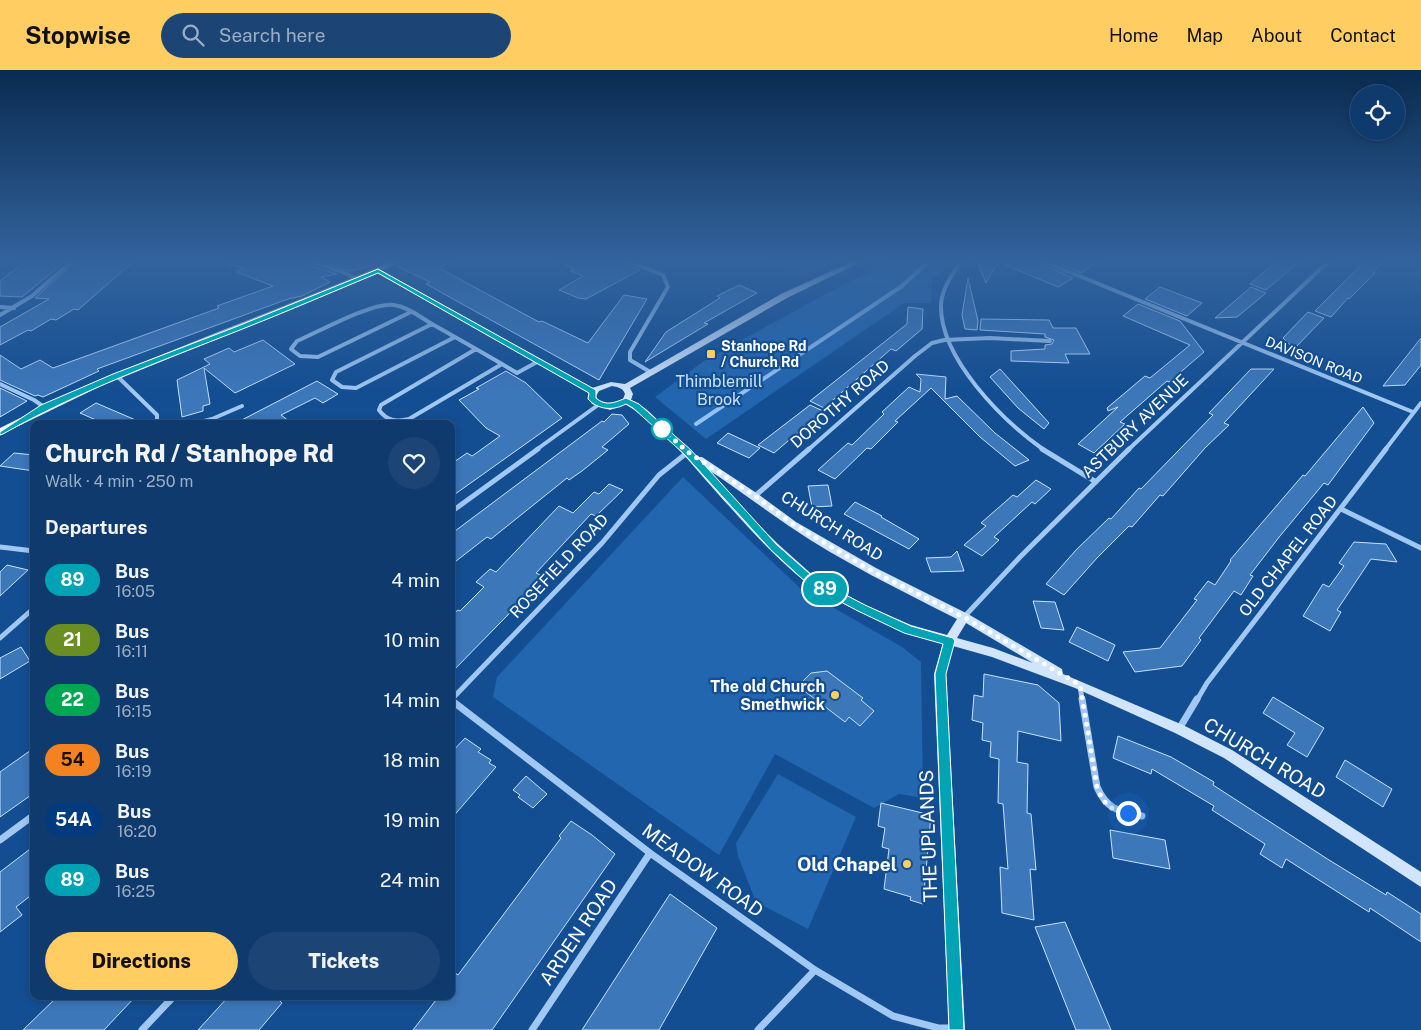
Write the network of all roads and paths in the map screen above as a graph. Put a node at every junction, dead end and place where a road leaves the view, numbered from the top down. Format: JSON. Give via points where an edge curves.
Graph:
{"nodes":[{"id":1,"x":19,"y":305,"type":"edge"},
{"id":2,"x":296,"y":305,"type":"edge"},
{"id":3,"x":383,"y":305,"type":"edge"},
{"id":4,"x":398,"y":305,"type":"edge"},
{"id":5,"x":438,"y":305,"type":"edge"},
{"id":6,"x":658,"y":305,"type":"edge"},
{"id":7,"x":769,"y":305,"type":"edge"},
{"id":8,"x":941,"y":305,"type":"edge"},
{"id":9,"x":1149,"y":305,"type":"edge"},
{"id":10,"x":1281,"y":305,"type":"edge"},
{"id":11,"x":0,"y":307,"type":"edge"},
{"id":12,"x":14,"y":308,"type":"junction"},
{"id":13,"x":411,"y":312,"type":"junction"},
{"id":14,"x":0,"y":315,"type":"edge"},
{"id":15,"x":432,"y":324,"type":"junction"},
{"id":16,"x":455,"y":338,"type":"junction"},
{"id":17,"x":947,"y":340,"type":"junction"},
{"id":18,"x":1050,"y":341,"type":"dead end"},
{"id":19,"x":1240,"y":342,"type":"junction"},
{"id":20,"x":476,"y":349,"type":"junction"},
{"id":21,"x":537,"y":362,"type":"junction"},
{"id":22,"x":502,"y":364,"type":"junction"},
{"id":23,"x":653,"y":373,"type":"junction"},
{"id":24,"x":116,"y":375,"type":"junction"},
{"id":25,"x":0,"y":384,"type":"edge"},
{"id":26,"x":625,"y":388,"type":"junction"},
{"id":27,"x":593,"y":392,"type":"junction"},
{"id":28,"x":626,"y":401,"type":"junction"},
{"id":29,"x":1421,"y":402,"type":"edge"},
{"id":30,"x":598,"y":405,"type":"junction"},
{"id":31,"x":242,"y":406,"type":"dead end"},
{"id":32,"x":44,"y":407,"type":"junction"},
{"id":33,"x":1413,"y":412,"type":"junction"},
{"id":34,"x":212,"y":419,"type":"joint"},
{"id":35,"x":157,"y":420,"type":"edge"},
{"id":36,"x":208,"y":420,"type":"edge"},
{"id":37,"x":389,"y":420,"type":"edge"},
{"id":38,"x":406,"y":420,"type":"edge"},
{"id":39,"x":0,"y":432,"type":"edge"},
{"id":40,"x":688,"y":452,"type":"junction"},
{"id":41,"x":1096,"y":482,"type":"junction"},
{"id":42,"x":755,"y":496,"type":"junction"},
{"id":43,"x":455,"y":509,"type":"edge"},
{"id":44,"x":1341,"y":509,"type":"junction"},
{"id":45,"x":0,"y":547,"type":"edge"},
{"id":46,"x":1421,"y":548,"type":"edge"},
{"id":47,"x":30,"y":550,"type":"edge"},
{"id":48,"x":30,"y":612,"type":"edge"},
{"id":49,"x":964,"y":617,"type":"junction"},
{"id":50,"x":0,"y":638,"type":"edge"},
{"id":51,"x":949,"y":641,"type":"junction"},
{"id":52,"x":1080,"y":685,"type":"junction"},
{"id":53,"x":455,"y":696,"type":"edge"},
{"id":54,"x":455,"y":703,"type":"edge"},
{"id":55,"x":1179,"y":729,"type":"junction"},
{"id":56,"x":1142,"y":816,"type":"dead end"},
{"id":57,"x":30,"y":818,"type":"edge"},
{"id":58,"x":0,"y":840,"type":"edge"},
{"id":59,"x":650,"y":853,"type":"junction"},
{"id":60,"x":1421,"y":880,"type":"edge"},
{"id":61,"x":815,"y":970,"type":"junction"},
{"id":62,"x":170,"y":1000,"type":"edge"},
{"id":63,"x":956,"y":1029,"type":"edge"},
{"id":64,"x":142,"y":1030,"type":"edge"},
{"id":65,"x":532,"y":1030,"type":"edge"},
{"id":66,"x":758,"y":1030,"type":"edge"}],
"edges":[{"from":1,"to":12,"type":"street"},
{"from":2,"to":24,"type":"main road"},
{"from":3,"to":13,"type":"street","via":[[297,341],[290,349],[295,355],[305,358],[318,357]]},
{"from":4,"to":13,"type":"street"},
{"from":5,"to":21,"type":"street"},
{"from":6,"to":23,"type":"street","via":[[630,352],[630,360]]},
{"from":7,"to":23,"type":"street"},
{"from":8,"to":17,"type":"street"},
{"from":9,"to":19,"type":"street","name":"DAVISON ROAD"},
{"from":10,"to":19,"type":"street","name":"ASTBURY AVENUE"},
{"from":11,"to":12,"type":"street"},
{"from":12,"to":14,"type":"street"},
{"from":13,"to":15,"type":"street"},
{"from":15,"to":16,"type":"street"},
{"from":15,"to":16,"type":"street","via":[[336,372],[332,380],[346,389],[356,388]]},
{"from":16,"to":20,"type":"street"},
{"from":17,"to":18,"type":"street"},
{"from":17,"to":41,"type":"street","via":[[979,388],[1032,442]]},
{"from":17,"to":42,"type":"street","name":"DOROTHY ROAD","via":[[933,342],[915,356]]},
{"from":19,"to":33,"type":"street","name":"DAVISON ROAD"},
{"from":19,"to":41,"type":"street","name":"ASTBURY AVENUE"},
{"from":20,"to":22,"type":"street"},
{"from":20,"to":37,"type":"street","via":[[381,405],[379,410]]},
{"from":21,"to":22,"type":"street","via":[[517,373]]},
{"from":21,"to":27,"type":"street"},
{"from":22,"to":38,"type":"street"},
{"from":23,"to":26,"type":"street"},
{"from":24,"to":32,"type":"main road"},
{"from":24,"to":35,"type":"street","via":[[157,415]]},
{"from":25,"to":32,"type":"street"},
{"from":26,"to":27,"type":"street","via":[[605,384]]},
{"from":26,"to":28,"type":"street","via":[[629,394]]},
{"from":27,"to":30,"type":"street","via":[[592,399]]},
{"from":28,"to":30,"type":"street","via":[[616,406]]},
{"from":28,"to":40,"type":"street","name":"CHURCH ROAD"},
{"from":29,"to":33,"type":"street","name":"OLD CHAPEL ROAD"},
{"from":30,"to":43,"type":"street"},
{"from":31,"to":34,"type":"street"},
{"from":32,"to":39,"type":"main road"},
{"from":33,"to":44,"type":"street","name":"OLD CHAPEL ROAD"},
{"from":34,"to":36,"type":"street"},
{"from":40,"to":42,"type":"street","name":"CHURCH ROAD"},
{"from":40,"to":51,"type":"street","name":"CHURCH ROAD","via":[[774,548],[813,582],[908,630]]},
{"from":40,"to":53,"type":"street","name":"ROSEFIELD ROAD","via":[[660,475],[602,543]]},
{"from":41,"to":49,"type":"street","name":"ASTBURY AVENUE"},
{"from":42,"to":49,"type":"street","name":"CHURCH ROAD","via":[[793,524],[872,571]]},
{"from":44,"to":46,"type":"street"},
{"from":44,"to":55,"type":"street","name":"OLD CHAPEL ROAD","via":[[1207,683]]},
{"from":45,"to":47,"type":"street"},
{"from":48,"to":50,"type":"street"},
{"from":49,"to":51,"type":"street"},
{"from":49,"to":52,"type":"street","name":"CHURCH ROAD"},
{"from":51,"to":52,"type":"street","name":"CHURCH ROAD","via":[[993,653]]},
{"from":51,"to":63,"type":"street","name":"THE UPLANDS","via":[[940,674]]},
{"from":52,"to":55,"type":"street","name":"CHURCH ROAD"},
{"from":52,"to":56,"type":"street","via":[[1102,801],[1115,811]]},
{"from":54,"to":59,"type":"street","name":"MEADOW ROAD"},
{"from":55,"to":60,"type":"street","name":"CHURCH ROAD","via":[[1228,754]]},
{"from":57,"to":58,"type":"street"},
{"from":59,"to":61,"type":"street","name":"MEADOW ROAD"},
{"from":59,"to":65,"type":"street","name":"ARDEN ROAD"},
{"from":61,"to":63,"type":"street","name":"MEADOW ROAD","via":[[893,1016],[938,1028]]},
{"from":61,"to":66,"type":"street"},
{"from":62,"to":64,"type":"street"}]}
